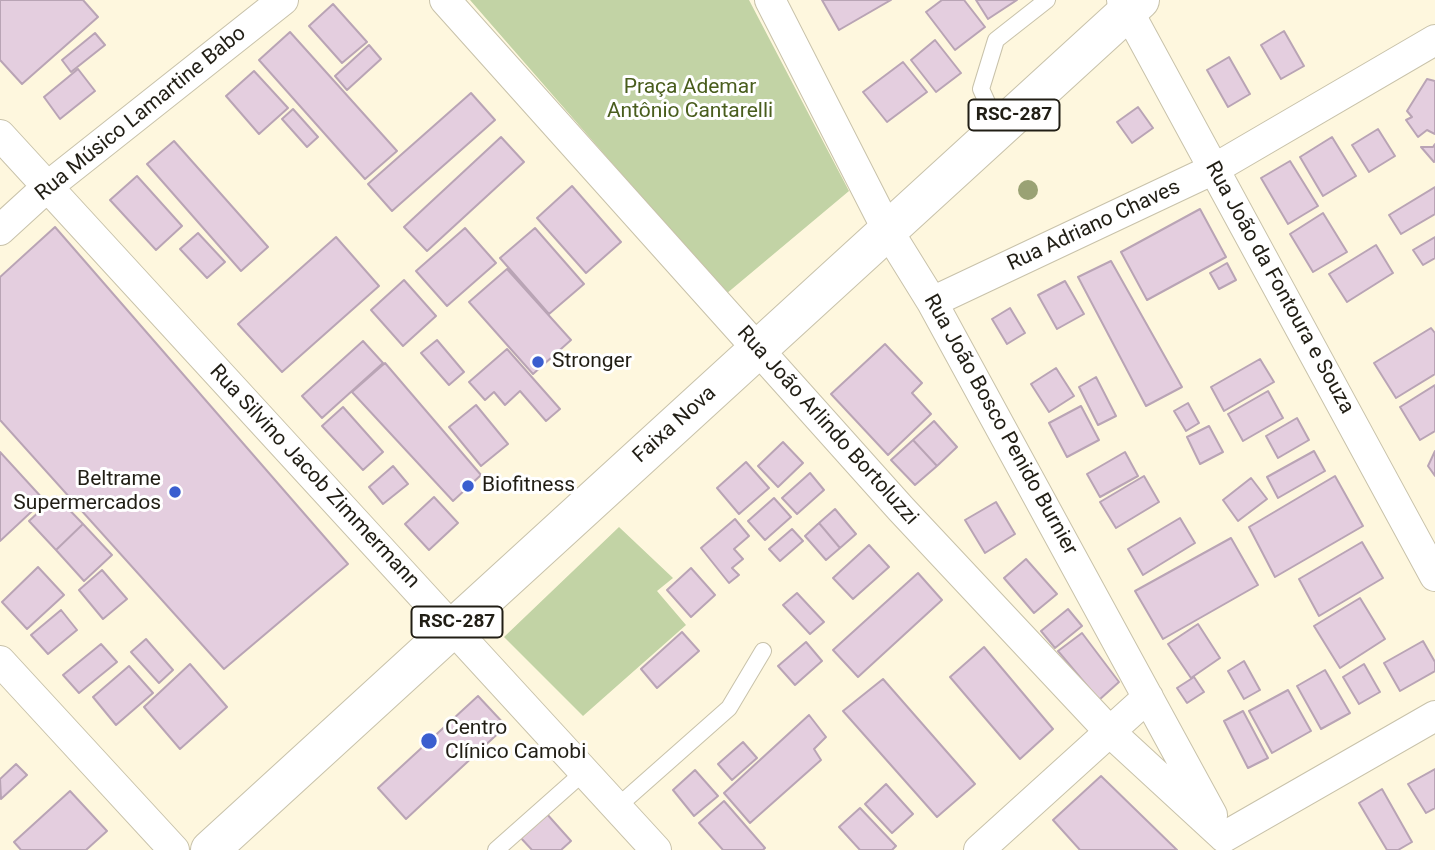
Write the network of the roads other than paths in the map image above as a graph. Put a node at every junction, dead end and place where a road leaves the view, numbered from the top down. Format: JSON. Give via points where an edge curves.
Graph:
{"nodes":[{"id":1,"x":283,"y":0,"type":"edge"},
{"id":2,"x":445,"y":0,"type":"edge"},
{"id":3,"x":770,"y":0,"type":"edge"},
{"id":4,"x":1047,"y":0,"type":"edge"},
{"id":5,"x":1130,"y":4,"type":"edge"},
{"id":6,"x":1435,"y":40,"type":"edge"},
{"id":7,"x":999,"y":129,"type":"junction"},
{"id":8,"x":0,"y":135,"type":"edge"},
{"id":9,"x":1214,"y":169,"type":"junction"},
{"id":10,"x":47,"y":187,"type":"junction"},
{"id":11,"x":0,"y":230,"type":"edge"},
{"id":12,"x":888,"y":231,"type":"junction"},
{"id":13,"x":932,"y":302,"type":"junction"},
{"id":14,"x":758,"y":350,"type":"junction"},
{"id":15,"x":1435,"y":576,"type":"edge"},
{"id":16,"x":452,"y":627,"type":"junction"},
{"id":17,"x":763,"y":651,"type":"dead end"},
{"id":18,"x":0,"y":661,"type":"edge"},
{"id":19,"x":1148,"y":697,"type":"junction"},
{"id":20,"x":1435,"y":716,"type":"edge"},
{"id":21,"x":1110,"y":732,"type":"junction"},
{"id":22,"x":584,"y":772,"type":"junction"},
{"id":23,"x":617,"y":807,"type":"junction"},
{"id":24,"x":1227,"y":844,"type":"edge"},
{"id":25,"x":983,"y":849,"type":"edge"},
{"id":26,"x":174,"y":850,"type":"edge"},
{"id":27,"x":211,"y":850,"type":"edge"},
{"id":28,"x":496,"y":850,"type":"edge"},
{"id":29,"x":656,"y":850,"type":"edge"}],
"edges":[{"from":1,"to":10,"type":"street","name":"Rua Músico Lamartine Babo"},
{"from":2,"to":14,"type":"street","name":"Rua João Arlindo Bortoluzzi"},
{"from":3,"to":12,"type":"street","name":"Rua João Bosco Penido Burnier"},
{"from":4,"to":7,"type":"lane","via":[[996,40],[981,89]]},
{"from":5,"to":7,"type":"highway","name":"Faixa Nova","number":"RSC-287"},
{"from":5,"to":9,"type":"street","name":"Rua João da Fontoura e Souza"},
{"from":6,"to":9,"type":"street","name":"Rua Adriano Chaves"},
{"from":7,"to":12,"type":"highway","name":"Faixa Nova","number":"RSC-287"},
{"from":8,"to":10,"type":"street","name":"Rua Silvino Jacob Zimmermann"},
{"from":9,"to":13,"type":"street","name":"Rua Adriano Chaves"},
{"from":9,"to":15,"type":"street","name":"Rua João da Fontoura e Souza"},
{"from":10,"to":11,"type":"street","name":"Rua Músico Lamartine Babo"},
{"from":10,"to":16,"type":"street","name":"Rua Silvino Jacob Zimmermann"},
{"from":12,"to":13,"type":"street","name":"Rua João Bosco Penido Burnier"},
{"from":12,"to":14,"type":"highway","name":"Faixa Nova","number":"RSC-287"},
{"from":13,"to":19,"type":"street","name":"Rua João Bosco Penido Burnier"},
{"from":14,"to":16,"type":"highway","name":"Faixa Nova","number":"RSC-287"},
{"from":14,"to":21,"type":"street","name":"Rua João Arlindo Bortoluzzi"},
{"from":16,"to":22,"type":"street","name":"Rua Silvino Jacob Zimmermann"},
{"from":16,"to":27,"type":"highway","name":"Faixa Nova","number":"RSC-287"},
{"from":17,"to":23,"type":"lane","via":[[729,708]]},
{"from":18,"to":26,"type":"street"},
{"from":19,"to":21,"type":"street"},
{"from":19,"to":24,"type":"street","name":"Rua João Bosco Penido Burnier"},
{"from":20,"to":24,"type":"street"},
{"from":21,"to":24,"type":"street","name":"Rua João Arlindo Bortoluzzi"},
{"from":21,"to":25,"type":"street"},
{"from":22,"to":23,"type":"street","name":"Rua Silvino Jacob Zimmermann"},
{"from":22,"to":28,"type":"lane"},
{"from":23,"to":29,"type":"street","name":"Rua Silvino Jacob Zimmermann"}]}
